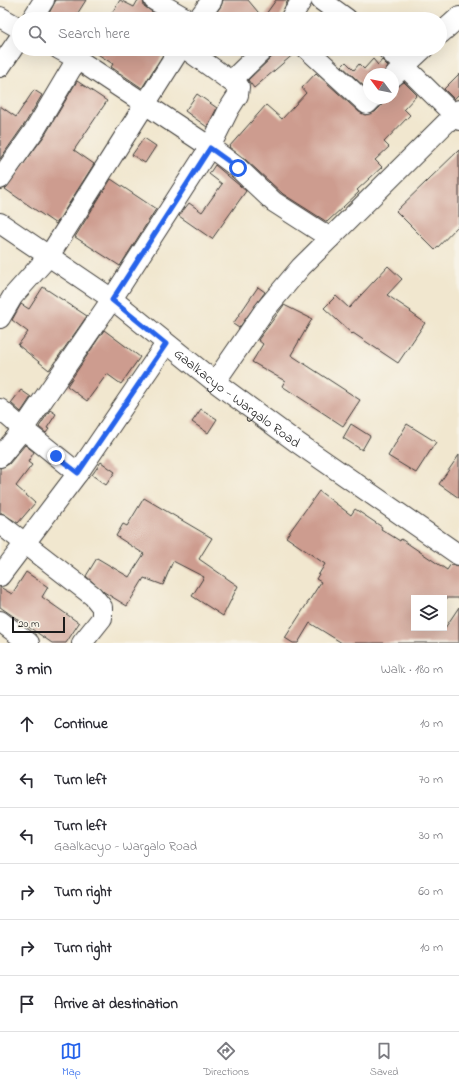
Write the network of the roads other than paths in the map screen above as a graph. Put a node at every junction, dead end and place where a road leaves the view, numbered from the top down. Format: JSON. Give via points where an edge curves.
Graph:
{"nodes":[{"id":1,"x":44,"y":0,"type":"edge"},
{"id":2,"x":154,"y":0,"type":"edge"},
{"id":3,"x":212,"y":0,"type":"edge"},
{"id":4,"x":302,"y":0,"type":"edge"},
{"id":5,"x":321,"y":0,"type":"edge"},
{"id":6,"x":36,"y":12,"type":"edge"},
{"id":7,"x":175,"y":12,"type":"edge"},
{"id":8,"x":203,"y":12,"type":"edge"},
{"id":9,"x":294,"y":12,"type":"edge"},
{"id":10,"x":337,"y":12,"type":"edge"},
{"id":11,"x":0,"y":17,"type":"edge"},
{"id":12,"x":459,"y":17,"type":"edge"},
{"id":13,"x":12,"y":24,"type":"edge"},
{"id":14,"x":447,"y":28,"type":"edge"},
{"id":15,"x":12,"y":49,"type":"edge"},
{"id":16,"x":72,"y":56,"type":"edge"},
{"id":17,"x":176,"y":56,"type":"edge"},
{"id":18,"x":196,"y":56,"type":"edge"},
{"id":19,"x":257,"y":56,"type":"edge"},
{"id":20,"x":315,"y":56,"type":"edge"},
{"id":21,"x":390,"y":56,"type":"edge"},
{"id":22,"x":415,"y":56,"type":"edge"},
{"id":23,"x":77,"y":59,"type":"junction"},
{"id":24,"x":0,"y":67,"type":"edge"},
{"id":25,"x":396,"y":68,"type":"edge"},
{"id":26,"x":399,"y":71,"type":"edge"},
{"id":27,"x":399,"y":73,"type":"edge"},
{"id":28,"x":231,"y":81,"type":"junction"},
{"id":29,"x":363,"y":100,"type":"edge"},
{"id":30,"x":146,"y":105,"type":"junction"},
{"id":31,"x":457,"y":115,"type":"edge"},
{"id":32,"x":210,"y":148,"type":"junction"},
{"id":33,"x":0,"y":179,"type":"edge"},
{"id":34,"x":0,"y":224,"type":"edge"},
{"id":35,"x":330,"y":238,"type":"junction"},
{"id":36,"x":49,"y":256,"type":"junction"},
{"id":37,"x":112,"y":300,"type":"junction"},
{"id":38,"x":0,"y":318,"type":"edge"},
{"id":39,"x":166,"y":344,"type":"junction"},
{"id":40,"x":215,"y":382,"type":"junction"},
{"id":41,"x":0,"y":409,"type":"edge"},
{"id":42,"x":23,"y":429,"type":"junction"},
{"id":43,"x":0,"y":457,"type":"edge"},
{"id":44,"x":78,"y":473,"type":"junction"},
{"id":45,"x":0,"y":524,"type":"edge"},
{"id":46,"x":23,"y":543,"type":"junction"},
{"id":47,"x":459,"y":555,"type":"edge"},
{"id":48,"x":0,"y":576,"type":"edge"},
{"id":49,"x":0,"y":621,"type":"edge"},
{"id":50,"x":29,"y":643,"type":"edge"},
{"id":51,"x":82,"y":643,"type":"edge"}],
"edges":[{"from":1,"to":6,"type":"street"},
{"from":2,"to":7,"type":"street"},
{"from":3,"to":8,"type":"street"},
{"from":4,"to":9,"type":"street"},
{"from":5,"to":10,"type":"street"},
{"from":11,"to":13,"type":"street"},
{"from":12,"to":14,"type":"street"},
{"from":15,"to":24,"type":"street"},
{"from":16,"to":23,"type":"street"},
{"from":17,"to":30,"type":"street"},
{"from":18,"to":28,"type":"street"},
{"from":19,"to":28,"type":"street"},
{"from":20,"to":29,"type":"street"},
{"from":21,"to":25,"type":"street"},
{"from":22,"to":26,"type":"street"},
{"from":23,"to":30,"type":"street"},
{"from":23,"to":33,"type":"street","via":[[36,128]]},
{"from":27,"to":31,"type":"street"},
{"from":28,"to":32,"type":"street","via":[[239,87],[239,91]]},
{"from":30,"to":32,"type":"street"},
{"from":30,"to":36,"type":"street"},
{"from":31,"to":35,"type":"street"},
{"from":32,"to":35,"type":"street","via":[[238,168],[274,202]]},
{"from":32,"to":37,"type":"street"},
{"from":34,"to":36,"type":"street","name":"Gaalkacyo - Wargalo Road"},
{"from":35,"to":40,"type":"street","via":[[301,267],[264,311]]},
{"from":36,"to":37,"type":"street","name":"Gaalkacyo - Wargalo Road"},
{"from":36,"to":38,"type":"street","via":[[13,296]]},
{"from":37,"to":39,"type":"street","name":"Gaalkacyo - Wargalo Road"},
{"from":37,"to":42,"type":"street"},
{"from":39,"to":40,"type":"street","name":"Gaalkacyo - Wargalo Road"},
{"from":39,"to":44,"type":"street"},
{"from":40,"to":47,"type":"street","name":"Gaalkacyo - Wargalo Road"},
{"from":41,"to":42,"type":"street"},
{"from":42,"to":43,"type":"street"},
{"from":42,"to":44,"type":"street"},
{"from":44,"to":46,"type":"street"},
{"from":45,"to":46,"type":"street"},
{"from":46,"to":48,"type":"street"},
{"from":46,"to":51,"type":"street","via":[[93,596],[102,607],[102,618]]},
{"from":49,"to":50,"type":"street"}]}
